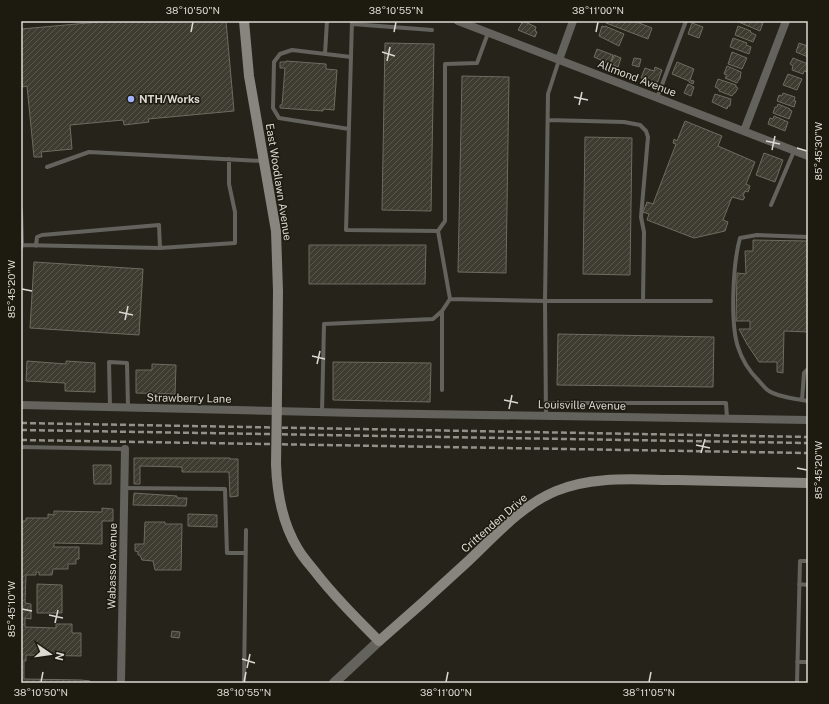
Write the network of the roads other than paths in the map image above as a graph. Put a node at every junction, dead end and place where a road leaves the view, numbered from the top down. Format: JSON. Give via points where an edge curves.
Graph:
{"nodes":[{"id":1,"x":244,"y":21,"type":"edge"},
{"id":2,"x":327,"y":21,"type":"edge"},
{"id":3,"x":458,"y":21,"type":"edge"},
{"id":4,"x":573,"y":21,"type":"edge"},
{"id":5,"x":686,"y":21,"type":"edge"},
{"id":6,"x":786,"y":21,"type":"edge"},
{"id":7,"x":352,"y":23,"type":"edge"},
{"id":8,"x":469,"y":23,"type":"edge"},
{"id":9,"x":432,"y":30,"type":"dead end"},
{"id":10,"x":488,"y":33,"type":"junction"},
{"id":11,"x":324,"y":54,"type":"junction"},
{"id":12,"x":351,"y":57,"type":"junction"},
{"id":13,"x":559,"y":60,"type":"junction"},
{"id":14,"x":657,"y":98,"type":"junction"},
{"id":15,"x":548,"y":120,"type":"junction"},
{"id":16,"x":349,"y":129,"type":"junction"},
{"id":17,"x":744,"y":131,"type":"junction"},
{"id":18,"x":794,"y":150,"type":"junction"},
{"id":19,"x":808,"y":156,"type":"edge"},
{"id":20,"x":229,"y":159,"type":"junction"},
{"id":21,"x":264,"y":161,"type":"junction"},
{"id":22,"x":46,"y":168,"type":"dead end"},
{"id":23,"x":771,"y":205,"type":"dead end"},
{"id":24,"x":21,"y":210,"type":"edge"},
{"id":25,"x":438,"y":231,"type":"junction"},
{"id":26,"x":808,"y":237,"type":"edge"},
{"id":27,"x":36,"y":246,"type":"junction"},
{"id":28,"x":22,"y":247,"type":"edge"},
{"id":29,"x":160,"y":248,"type":"junction"},
{"id":30,"x":450,"y":299,"type":"junction"},
{"id":31,"x":545,"y":301,"type":"junction"},
{"id":32,"x":643,"y":301,"type":"junction"},
{"id":33,"x":711,"y":301,"type":"dead end"},
{"id":34,"x":442,"y":311,"type":"junction"},
{"id":35,"x":808,"y":369,"type":"edge"},
{"id":36,"x":442,"y":390,"type":"dead end"},
{"id":37,"x":802,"y":400,"type":"junction"},
{"id":38,"x":808,"y":401,"type":"edge"},
{"id":39,"x":546,"y":403,"type":"junction"},
{"id":40,"x":21,"y":405,"type":"edge"},
{"id":41,"x":110,"y":408,"type":"junction"},
{"id":42,"x":128,"y":408,"type":"junction"},
{"id":43,"x":322,"y":412,"type":"junction"},
{"id":44,"x":357,"y":413,"type":"joint"},
{"id":45,"x":546,"y":416,"type":"junction"},
{"id":46,"x":727,"y":418,"type":"junction"},
{"id":47,"x":808,"y":420,"type":"edge"},
{"id":48,"x":21,"y":448,"type":"edge"},
{"id":49,"x":125,"y":449,"type":"joint"},
{"id":50,"x":808,"y":482,"type":"edge"},
{"id":51,"x":124,"y":488,"type":"junction"},
{"id":52,"x":246,"y":530,"type":"dead end"},
{"id":53,"x":246,"y":553,"type":"junction"},
{"id":54,"x":808,"y":561,"type":"edge"},
{"id":55,"x":799,"y":584,"type":"junction"},
{"id":56,"x":808,"y":585,"type":"edge"},
{"id":57,"x":379,"y":641,"type":"junction"},
{"id":58,"x":797,"y":662,"type":"junction"},
{"id":59,"x":808,"y":662,"type":"edge"},
{"id":60,"x":121,"y":683,"type":"edge"},
{"id":61,"x":244,"y":683,"type":"edge"},
{"id":62,"x":334,"y":683,"type":"edge"},
{"id":63,"x":797,"y":683,"type":"edge"}],
"edges":[{"from":1,"to":21,"type":"main road","name":"East Woodlawn Avenue","via":[[249,76]]},
{"from":2,"to":11,"type":"lane"},
{"from":3,"to":8,"type":"street","name":"Allmond Avenue"},
{"from":4,"to":13,"type":"street"},
{"from":5,"to":14,"type":"lane"},
{"from":6,"to":17,"type":"street"},
{"from":7,"to":9,"type":"lane"},
{"from":7,"to":12,"type":"lane"},
{"from":8,"to":10,"type":"street","name":"Allmond Avenue"},
{"from":10,"to":13,"type":"street","name":"Allmond Avenue"},
{"from":10,"to":25,"type":"lane","via":[[477,63],[445,64],[445,221]]},
{"from":11,"to":12,"type":"lane"},
{"from":11,"to":16,"type":"lane","via":[[292,50],[280,54],[274,62],[273,108],[279,118]]},
{"from":12,"to":16,"type":"lane"},
{"from":13,"to":14,"type":"street","name":"Allmond Avenue"},
{"from":13,"to":15,"type":"lane","via":[[548,94]]},
{"from":14,"to":17,"type":"street","name":"Allmond Avenue"},
{"from":15,"to":31,"type":"lane"},
{"from":15,"to":32,"type":"lane","via":[[624,122],[640,125],[646,131],[648,137],[641,217],[644,232]]},
{"from":16,"to":25,"type":"lane","via":[[346,230]]},
{"from":17,"to":18,"type":"street","name":"Allmond Avenue"},
{"from":18,"to":19,"type":"street","name":"Allmond Avenue"},
{"from":18,"to":23,"type":"lane"},
{"from":20,"to":21,"type":"lane"},
{"from":20,"to":22,"type":"lane","via":[[89,152]]},
{"from":20,"to":29,"type":"lane","via":[[229,184],[235,212],[235,243]]},
{"from":21,"to":57,"type":"main road","name":"East Woodlawn Avenue","bridge":true,"via":[[272,202],[278,261],[276,464],[281,509],[298,550],[323,583]]},
{"from":24,"to":28,"type":"lane"},
{"from":25,"to":30,"type":"lane"},
{"from":26,"to":37,"type":"lane","via":[[757,235],[740,238],[736,252],[734,289],[737,345],[744,362],[769,391],[779,396]]},
{"from":27,"to":28,"type":"lane"},
{"from":27,"to":29,"type":"lane"},
{"from":27,"to":29,"type":"lane","via":[[37,237],[42,235],[159,225]]},
{"from":30,"to":31,"type":"lane"},
{"from":30,"to":34,"type":"lane"},
{"from":31,"to":32,"type":"lane"},
{"from":31,"to":39,"type":"lane"},
{"from":32,"to":33,"type":"lane"},
{"from":34,"to":36,"type":"lane"},
{"from":34,"to":43,"type":"lane","via":[[433,319],[324,324]]},
{"from":35,"to":37,"type":"lane","via":[[804,373]]},
{"from":37,"to":38,"type":"lane"},
{"from":39,"to":45,"type":"lane"},
{"from":39,"to":46,"type":"lane","via":[[726,403]]},
{"from":40,"to":41,"type":"street","name":"Strawberry Lane"},
{"from":41,"to":42,"type":"street","name":"Strawberry Lane"},
{"from":41,"to":42,"type":"lane","via":[[109,362],[127,363]]},
{"from":42,"to":43,"type":"street","name":"Strawberry Lane"},
{"from":43,"to":44,"type":"street","name":"Strawberry Lane"},
{"from":44,"to":45,"type":"street","name":"Louisville Avenue"},
{"from":45,"to":46,"type":"street","name":"Louisville Avenue"},
{"from":46,"to":47,"type":"street","name":"Louisville Avenue"},
{"from":48,"to":49,"type":"lane"},
{"from":49,"to":51,"type":"street","name":"Wabasso Avenue"},
{"from":50,"to":57,"type":"main road","name":"Crittenden Drive","via":[[593,481],[555,491],[530,505],[509,522]]},
{"from":51,"to":53,"type":"lane","via":[[225,489],[227,553]]},
{"from":51,"to":60,"type":"street","name":"Wabasso Avenue"},
{"from":52,"to":53,"type":"lane"},
{"from":53,"to":61,"type":"lane"},
{"from":54,"to":55,"type":"lane","via":[[800,561]]},
{"from":55,"to":56,"type":"lane"},
{"from":55,"to":58,"type":"lane"},
{"from":57,"to":62,"type":"street","name":"Crittenden Drive"},
{"from":58,"to":59,"type":"lane"},
{"from":58,"to":63,"type":"lane"}]}
